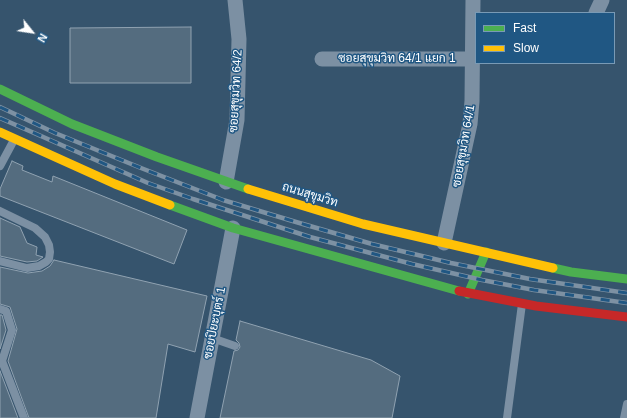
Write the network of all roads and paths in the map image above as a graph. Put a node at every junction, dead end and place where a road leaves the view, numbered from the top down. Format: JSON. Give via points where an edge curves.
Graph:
{"nodes":[{"id":1,"x":235,"y":0,"type":"edge"},
{"id":2,"x":472,"y":0,"type":"edge"},
{"id":3,"x":602,"y":0,"type":"edge"},
{"id":4,"x":596,"y":12,"type":"edge"},
{"id":5,"x":322,"y":59,"type":"dead end"},
{"id":6,"x":472,"y":59,"type":"junction"},
{"id":7,"x":0,"y":89,"type":"edge"},
{"id":8,"x":0,"y":132,"type":"edge"},
{"id":9,"x":14,"y":139,"type":"junction"},
{"id":10,"x":0,"y":166,"type":"edge"},
{"id":11,"x":226,"y":182,"type":"junction"},
{"id":12,"x":0,"y":211,"type":"edge"},
{"id":13,"x":233,"y":228,"type":"junction"},
{"id":14,"x":444,"y":243,"type":"junction"},
{"id":15,"x":486,"y":252,"type":"junction"},
{"id":16,"x":0,"y":261,"type":"edge"},
{"id":17,"x":627,"y":279,"type":"edge"},
{"id":18,"x":468,"y":294,"type":"junction"},
{"id":19,"x":522,"y":304,"type":"junction"},
{"id":20,"x":0,"y":309,"type":"edge"},
{"id":21,"x":627,"y":317,"type":"edge"},
{"id":22,"x":212,"y":338,"type":"junction"},
{"id":23,"x":235,"y":346,"type":"dead end"},
{"id":24,"x":627,"y":404,"type":"edge"},
{"id":25,"x":24,"y":418,"type":"edge"},
{"id":26,"x":198,"y":418,"type":"edge"},
{"id":27,"x":507,"y":418,"type":"edge"},
{"id":28,"x":624,"y":418,"type":"edge"}],
"edges":[{"from":1,"to":11,"type":"street","name":"ซอยสุขุมวิท 64/2","via":[[239,39],[237,120]]},
{"from":2,"to":6,"type":"street","name":"ซอยสุขุมวิท 64/1"},
{"from":3,"to":4,"type":"street"},
{"from":5,"to":6,"type":"street","name":"ซอยสุขุมวิท 64/1 แยก 1"},
{"from":6,"to":14,"type":"street","name":"ซอยสุขุมวิท 64/1","via":[[470,124]]},
{"from":7,"to":11,"type":"main road","name":"ถนนสุขุมวิท","via":[[72,124]]},
{"from":8,"to":9,"type":"main road"},
{"from":9,"to":10,"type":"lane"},
{"from":9,"to":13,"type":"main road","via":[[115,184]]},
{"from":11,"to":14,"type":"main road","name":"ถนนสุขุมวิท","via":[[363,224]]},
{"from":12,"to":16,"type":"lane","via":[[35,228],[45,237],[50,252],[49,259],[39,266],[27,268]]},
{"from":13,"to":18,"type":"main road"},
{"from":13,"to":22,"type":"street","name":"ซอยปิยะบุตร์ 1"},
{"from":14,"to":15,"type":"main road","name":"ถนนสุขุมวิท"},
{"from":15,"to":17,"type":"main road","name":"ถนนสุขุมวิท","via":[[571,272]]},
{"from":15,"to":18,"type":"main road"},
{"from":18,"to":19,"type":"main road"},
{"from":19,"to":21,"type":"main road"},
{"from":19,"to":27,"type":"lane"},
{"from":20,"to":25,"type":"lane","via":[[6,311],[12,330],[2,361]]},
{"from":22,"to":23,"type":"lane"},
{"from":22,"to":26,"type":"street","name":"ซอยปิยะบุตร์ 1"},
{"from":24,"to":28,"type":"lane"}]}
